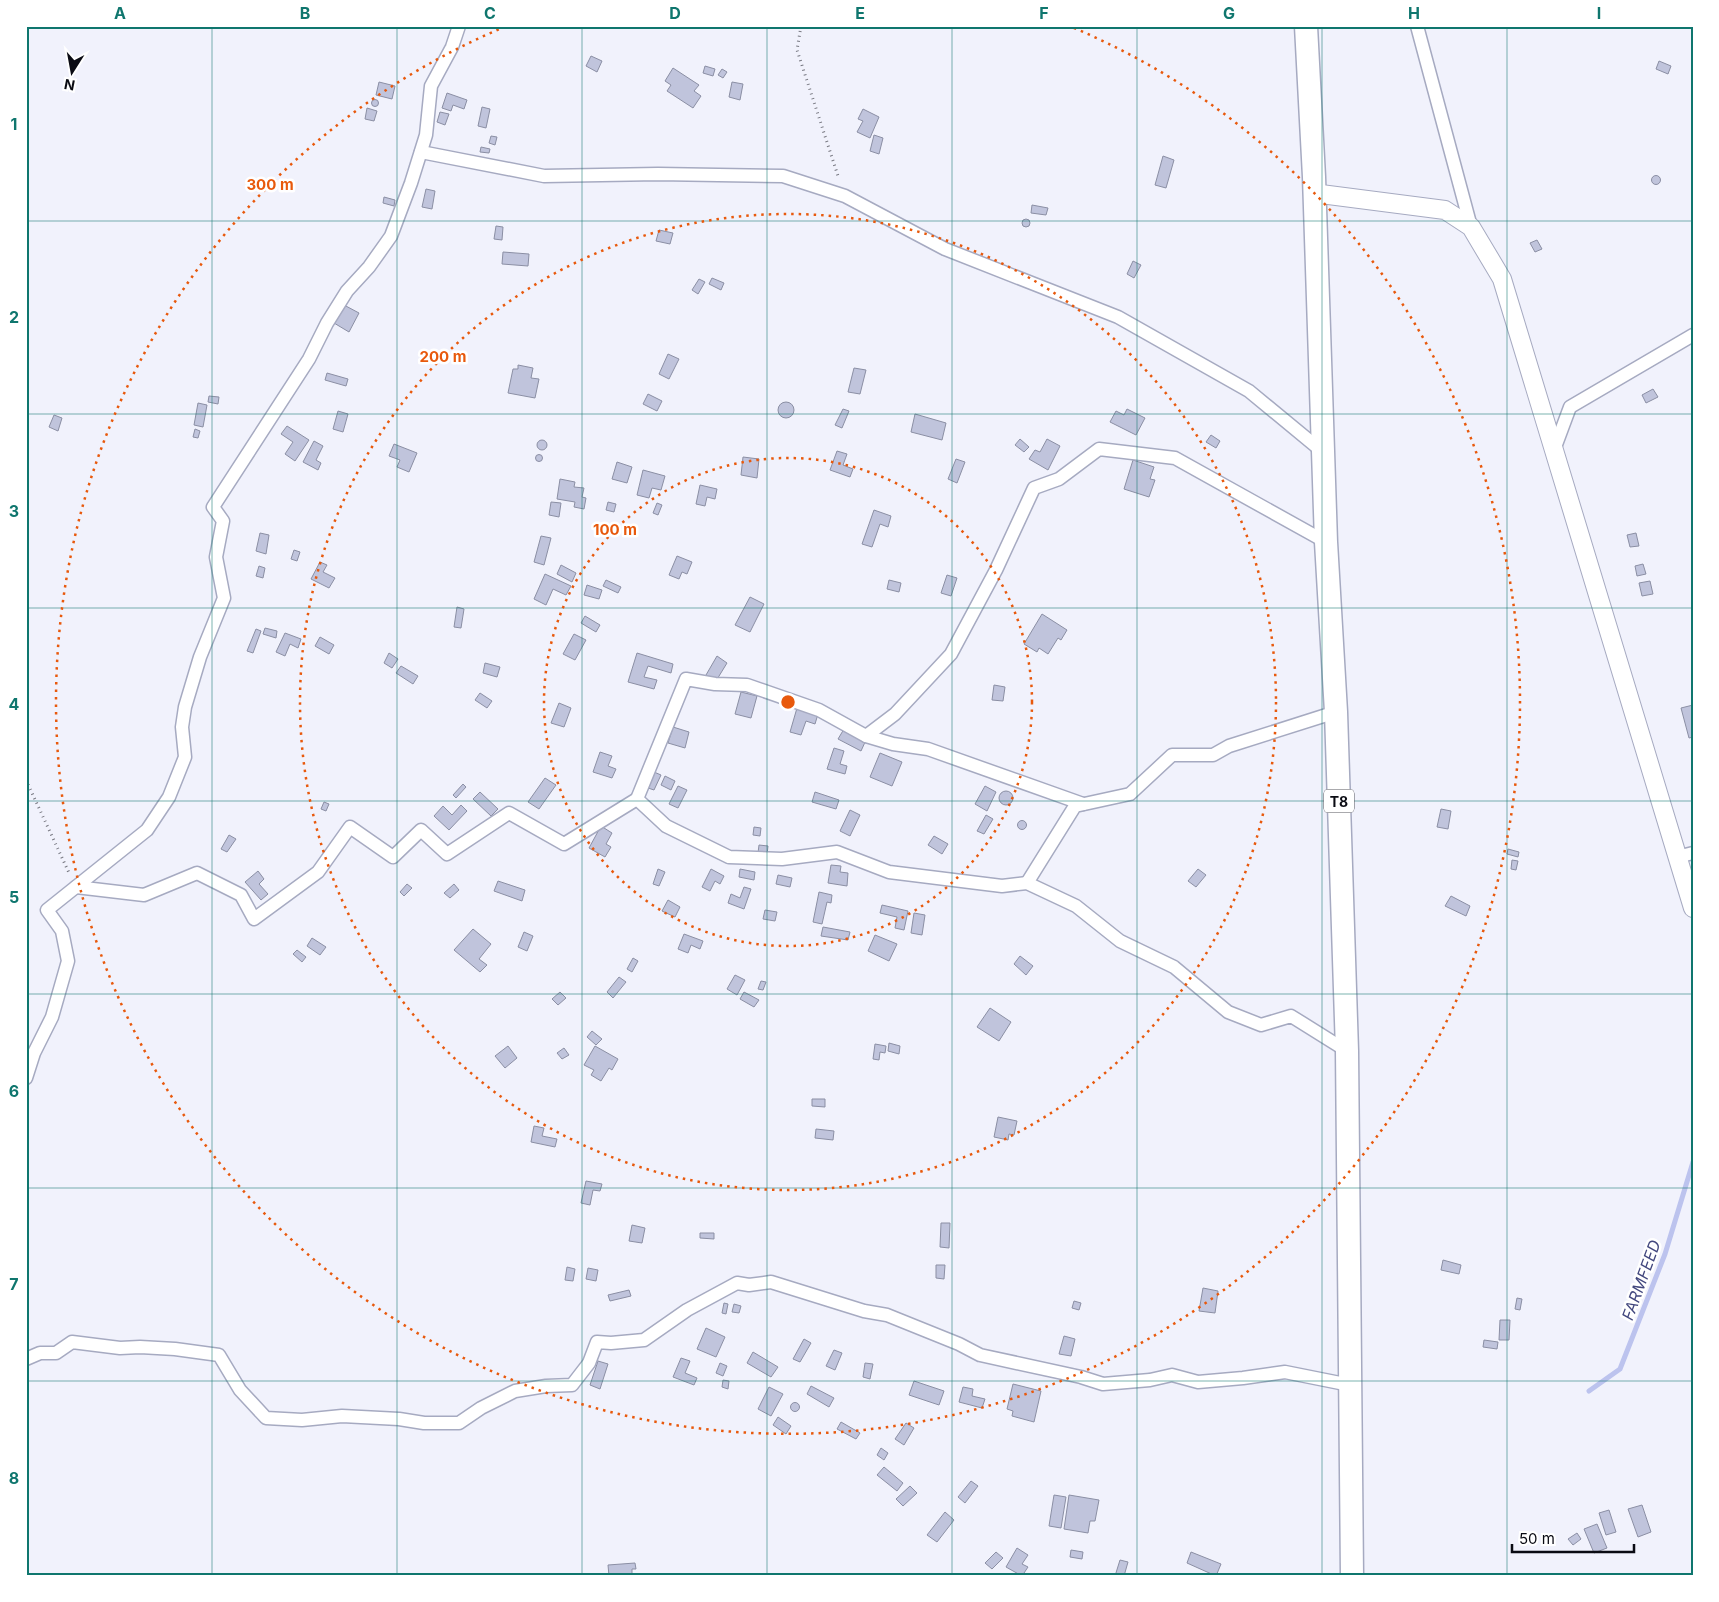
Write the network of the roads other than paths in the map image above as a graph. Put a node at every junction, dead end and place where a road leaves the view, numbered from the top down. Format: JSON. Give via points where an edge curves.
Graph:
{"nodes":[{"id":1,"x":459,"y":26,"type":"edge"},
{"id":2,"x":1306,"y":26,"type":"edge"},
{"id":3,"x":1417,"y":26,"type":"edge"},
{"id":4,"x":421,"y":152,"type":"junction"},
{"id":5,"x":1313,"y":194,"type":"junction"},
{"id":6,"x":1471,"y":227,"type":"junction"},
{"id":7,"x":1693,"y":335,"type":"edge"},
{"id":8,"x":1554,"y":450,"type":"junction"},
{"id":9,"x":1323,"y":452,"type":"junction"},
{"id":10,"x":1326,"y":542,"type":"junction"},
{"id":11,"x":1336,"y":712,"type":"junction"},
{"id":12,"x":866,"y":736,"type":"junction"},
{"id":13,"x":637,"y":798,"type":"junction"},
{"id":14,"x":1083,"y":804,"type":"junction"},
{"id":15,"x":1685,"y":855,"type":"edge"},
{"id":16,"x":1027,"y":883,"type":"junction"},
{"id":17,"x":76,"y":887,"type":"junction"},
{"id":18,"x":1693,"y":908,"type":"edge"},
{"id":19,"x":1346,"y":1051,"type":"junction"},
{"id":20,"x":26,"y":1078,"type":"edge"},
{"id":21,"x":26,"y":1359,"type":"edge"},
{"id":22,"x":1350,"y":1385,"type":"junction"},
{"id":23,"x":1352,"y":1576,"type":"edge"}],
"edges":[{"from":1,"to":4,"type":"street","via":[[452,47],[431,86]]},
{"from":2,"to":5,"type":"highway","number":"T8"},
{"from":3,"to":6,"type":"street"},
{"from":4,"to":9,"type":"street","via":[[544,176],[782,176],[845,196],[945,249],[1118,317],[1249,391]]},
{"from":4,"to":17,"type":"street","via":[[391,236],[369,267],[347,290],[309,359],[213,507],[223,520],[216,557],[224,598],[200,657],[185,707],[182,726],[185,757],[169,797],[147,830]]},
{"from":5,"to":6,"type":"street","via":[[1444,210]]},
{"from":5,"to":9,"type":"highway","number":"T8"},
{"from":6,"to":8,"type":"street","via":[[1502,279]]},
{"from":7,"to":8,"type":"street","via":[[1570,407]]},
{"from":8,"to":15,"type":"street"},
{"from":9,"to":10,"type":"highway","number":"T8"},
{"from":10,"to":11,"type":"highway","number":"T8"},
{"from":10,"to":12,"type":"street","via":[[1176,458],[1099,449],[1059,479],[1034,488],[952,654],[894,714]]},
{"from":11,"to":14,"type":"street","via":[[1229,746],[1213,755],[1172,755],[1130,794]]},
{"from":11,"to":19,"type":"highway","number":"T8"},
{"from":12,"to":13,"type":"street","via":[[819,710],[747,685],[686,679]]},
{"from":12,"to":14,"type":"street","via":[[928,749]]},
{"from":13,"to":16,"type":"street","via":[[666,826],[729,857],[782,859],[837,852],[888,872],[1002,886]]},
{"from":13,"to":17,"type":"street","via":[[564,844],[509,813],[447,854],[421,830],[393,857],[350,827],[318,872],[254,919],[241,895],[197,873],[144,895]]},
{"from":14,"to":16,"type":"street","via":[[1074,806]]},
{"from":15,"to":18,"type":"street"},
{"from":16,"to":19,"type":"street","via":[[1076,906],[1120,941],[1174,967],[1228,1012],[1261,1025],[1291,1016]]},
{"from":17,"to":20,"type":"street","via":[[47,910],[62,931],[68,961],[52,1017]]},
{"from":19,"to":22,"type":"highway","number":"T8"},
{"from":21,"to":22,"type":"street","via":[[40,1353],[56,1353],[72,1342],[220,1354],[240,1390],[266,1418],[302,1420],[342,1416],[459,1423],[515,1391],[572,1385],[589,1363],[597,1342],[644,1340],[686,1310],[737,1283],[771,1282],[886,1315],[980,1355],[1103,1384],[1172,1375],[1198,1382],[1285,1372]]},
{"from":22,"to":23,"type":"highway","number":"T8"}]}
